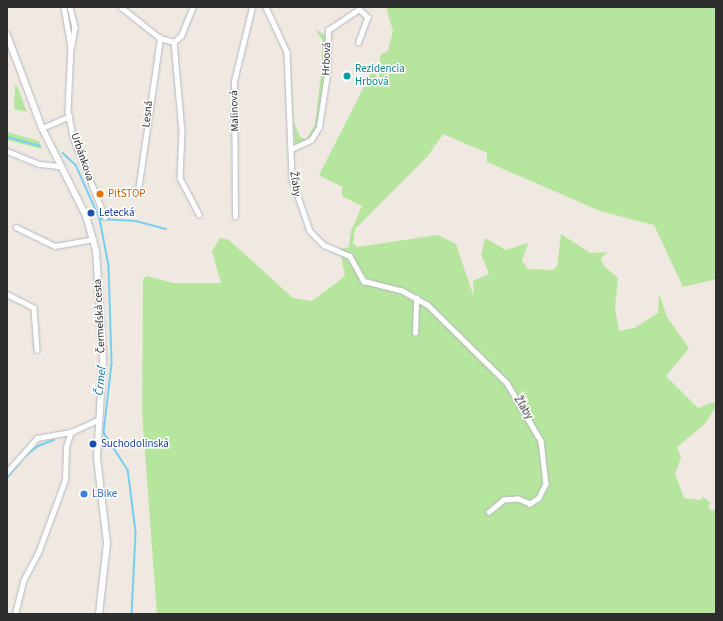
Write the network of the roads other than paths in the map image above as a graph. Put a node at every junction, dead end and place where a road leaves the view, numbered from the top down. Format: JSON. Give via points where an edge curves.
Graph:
{"nodes":[{"id":1,"x":64,"y":7,"type":"edge"},
{"id":2,"x":70,"y":7,"type":"edge"},
{"id":3,"x":193,"y":7,"type":"edge"},
{"id":4,"x":252,"y":7,"type":"edge"},
{"id":5,"x":266,"y":7,"type":"edge"},
{"id":6,"x":123,"y":8,"type":"edge"},
{"id":7,"x":365,"y":9,"type":"edge"},
{"id":8,"x":7,"y":35,"type":"edge"},
{"id":9,"x":160,"y":38,"type":"junction"},
{"id":10,"x":174,"y":42,"type":"junction"},
{"id":11,"x":359,"y":42,"type":"dead end"},
{"id":12,"x":71,"y":47,"type":"junction"},
{"id":13,"x":70,"y":116,"type":"junction"},
{"id":14,"x":42,"y":128,"type":"junction"},
{"id":15,"x":291,"y":149,"type":"junction"},
{"id":16,"x":7,"y":151,"type":"edge"},
{"id":17,"x":60,"y":166,"type":"junction"},
{"id":18,"x":138,"y":191,"type":"dead end"},
{"id":19,"x":199,"y":214,"type":"dead end"},
{"id":20,"x":105,"y":217,"type":"dead end"},
{"id":21,"x":235,"y":217,"type":"dead end"},
{"id":22,"x":16,"y":227,"type":"dead end"},
{"id":23,"x":93,"y":239,"type":"junction"},
{"id":24,"x":7,"y":294,"type":"edge"},
{"id":25,"x":416,"y":298,"type":"junction"},
{"id":26,"x":414,"y":333,"type":"dead end"},
{"id":27,"x":37,"y":350,"type":"dead end"},
{"id":28,"x":98,"y":420,"type":"junction"},
{"id":29,"x":71,"y":432,"type":"junction"},
{"id":30,"x":7,"y":472,"type":"edge"},
{"id":31,"x":489,"y":512,"type":"dead end"},
{"id":32,"x":15,"y":614,"type":"edge"},
{"id":33,"x":99,"y":614,"type":"edge"}],
"edges":[{"from":1,"to":12,"type":"street","name":"Urbánkova"},
{"from":2,"to":12,"type":"street","name":"Urbánkova","via":[[75,36]]},
{"from":3,"to":10,"type":"street","via":[[181,36]]},
{"from":4,"to":21,"type":"street","name":"Malinová","via":[[234,81]]},
{"from":5,"to":15,"type":"street","name":"Žľaby","via":[[287,52]]},
{"from":6,"to":9,"type":"street"},
{"from":7,"to":11,"type":"street","name":"Hrbová","via":[[368,19]]},
{"from":7,"to":15,"type":"street","name":"Hrbová","via":[[355,9],[328,30],[327,74],[319,127],[311,140]]},
{"from":8,"to":14,"type":"main road","name":"Čermeľská cesta"},
{"from":9,"to":10,"type":"street"},
{"from":9,"to":18,"type":"street","name":"Lesná"},
{"from":10,"to":19,"type":"street","via":[[182,131],[180,178]]},
{"from":12,"to":13,"type":"street","name":"Urbánkova"},
{"from":13,"to":14,"type":"street"},
{"from":13,"to":20,"type":"street","name":"Urbánkova","via":[[81,164]]},
{"from":14,"to":17,"type":"main road","name":"Čermeľská cesta"},
{"from":15,"to":25,"type":"street","name":"Žľaby","via":[[298,202],[313,236],[324,245],[350,256],[364,281]]},
{"from":16,"to":17,"type":"street","via":[[40,164]]},
{"from":17,"to":23,"type":"main road","name":"Čermeľská cesta","via":[[86,216]]},
{"from":22,"to":23,"type":"street","via":[[55,246]]},
{"from":23,"to":28,"type":"main road","name":"Čermeľská cesta","via":[[103,360]]},
{"from":24,"to":27,"type":"street","via":[[34,308]]},
{"from":25,"to":26,"type":"street"},
{"from":25,"to":31,"type":"street","name":"Žľaby","via":[[507,383],[533,424],[545,450],[546,484],[539,498],[530,504],[518,499],[504,500]]},
{"from":28,"to":29,"type":"street"},
{"from":28,"to":33,"type":"main road","name":"Čermeľská cesta","via":[[97,473],[108,543]]},
{"from":29,"to":30,"type":"street","via":[[37,438]]},
{"from":29,"to":32,"type":"street","via":[[66,447],[65,480],[38,553],[23,581]]}]}
